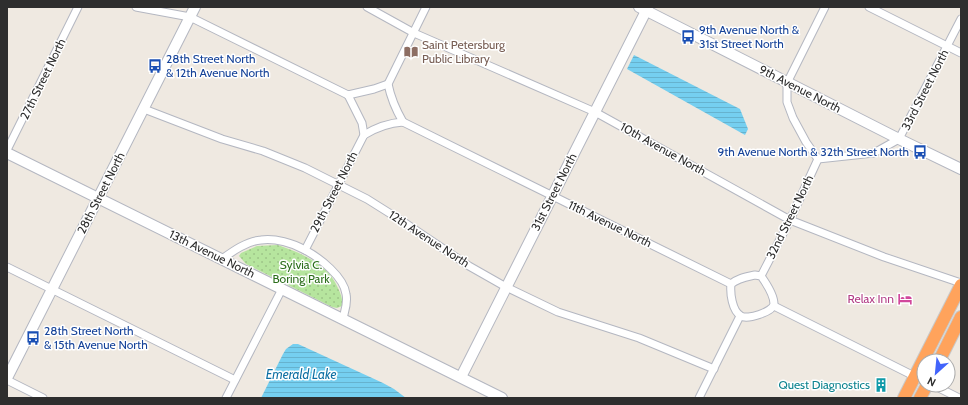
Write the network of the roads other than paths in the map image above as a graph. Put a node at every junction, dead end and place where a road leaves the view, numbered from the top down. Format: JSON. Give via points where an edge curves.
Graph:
{"nodes":[{"id":1,"x":78,"y":7,"type":"edge"},
{"id":2,"x":136,"y":7,"type":"edge"},
{"id":3,"x":195,"y":7,"type":"edge"},
{"id":4,"x":367,"y":7,"type":"edge"},
{"id":5,"x":426,"y":7,"type":"edge"},
{"id":6,"x":825,"y":7,"type":"edge"},
{"id":7,"x":869,"y":7,"type":"edge"},
{"id":8,"x":645,"y":8,"type":"edge"},
{"id":9,"x":190,"y":17,"type":"junction"},
{"id":10,"x":961,"y":19,"type":"edge"},
{"id":11,"x":414,"y":33,"type":"junction"},
{"id":12,"x":947,"y":46,"type":"junction"},
{"id":13,"x":961,"y":53,"type":"edge"},
{"id":14,"x":787,"y":83,"type":"junction"},
{"id":15,"x":388,"y":84,"type":"junction"},
{"id":16,"x":348,"y":95,"type":"junction"},
{"id":17,"x":144,"y":109,"type":"junction"},
{"id":18,"x":595,"y":112,"type":"junction"},
{"id":19,"x":403,"y":122,"type":"junction"},
{"id":20,"x":364,"y":135,"type":"junction"},
{"id":21,"x":899,"y":139,"type":"junction"},
{"id":22,"x":7,"y":152,"type":"edge"},
{"id":23,"x":818,"y":159,"type":"junction"},
{"id":24,"x":961,"y":169,"type":"edge"},
{"id":25,"x":338,"y":184,"type":"junction"},
{"id":26,"x":553,"y":196,"type":"junction"},
{"id":27,"x":98,"y":199,"type":"junction"},
{"id":28,"x":790,"y":220,"type":"junction"},
{"id":29,"x":305,"y":250,"type":"junction"},
{"id":30,"x":222,"y":259,"type":"junction"},
{"id":31,"x":7,"y":267,"type":"edge"},
{"id":32,"x":761,"y":276,"type":"junction"},
{"id":33,"x":730,"y":284,"type":"junction"},
{"id":34,"x":961,"y":284,"type":"edge"},
{"id":35,"x":506,"y":287,"type":"junction"},
{"id":36,"x":282,"y":288,"type":"junction"},
{"id":37,"x":52,"y":289,"type":"junction"},
{"id":38,"x":774,"y":306,"type":"junction"},
{"id":39,"x":740,"y":316,"type":"junction"},
{"id":40,"x":961,"y":317,"type":"edge"},
{"id":41,"x":343,"y":318,"type":"junction"},
{"id":42,"x":930,"y":353,"type":"edge"},
{"id":43,"x":943,"y":353,"type":"edge"},
{"id":44,"x":714,"y":370,"type":"junction"},
{"id":45,"x":461,"y":377,"type":"junction"},
{"id":46,"x":916,"y":377,"type":"edge"},
{"id":47,"x":7,"y":379,"type":"edge"},
{"id":48,"x":235,"y":380,"type":"junction"},
{"id":49,"x":916,"y":382,"type":"edge"},
{"id":50,"x":949,"y":393,"type":"edge"},
{"id":51,"x":43,"y":398,"type":"edge"},
{"id":52,"x":226,"y":398,"type":"edge"},
{"id":53,"x":502,"y":398,"type":"edge"},
{"id":54,"x":699,"y":398,"type":"edge"},
{"id":55,"x":904,"y":398,"type":"edge"},
{"id":56,"x":959,"y":398,"type":"edge"}],
"edges":[{"from":1,"to":22,"type":"street","name":"27th Street North"},
{"from":2,"to":9,"type":"street"},
{"from":3,"to":9,"type":"street","name":"28th Street North"},
{"from":4,"to":11,"type":"street","name":"10th Avenue North"},
{"from":5,"to":11,"type":"street"},
{"from":6,"to":14,"type":"street"},
{"from":7,"to":12,"type":"street"},
{"from":8,"to":14,"type":"street","name":"9th Avenue North"},
{"from":8,"to":18,"type":"street","name":"31st Street North"},
{"from":9,"to":16,"type":"street"},
{"from":9,"to":17,"type":"street","name":"28th Street North"},
{"from":10,"to":12,"type":"street","name":"33rd Street North"},
{"from":11,"to":15,"type":"street"},
{"from":11,"to":18,"type":"street","name":"10th Avenue North"},
{"from":12,"to":13,"type":"street"},
{"from":12,"to":21,"type":"street","name":"33rd Street North"},
{"from":14,"to":21,"type":"street","name":"9th Avenue North"},
{"from":14,"to":23,"type":"street","via":[[787,102],[793,118]]},
{"from":15,"to":16,"type":"street"},
{"from":15,"to":19,"type":"street","via":[[396,110]]},
{"from":16,"to":20,"type":"street","via":[[362,122]]},
{"from":17,"to":25,"type":"street","name":"12th Avenue North","via":[[207,134],[263,151]]},
{"from":17,"to":27,"type":"street","name":"28th Street North"},
{"from":18,"to":26,"type":"street","name":"31st Street North"},
{"from":18,"to":28,"type":"street","name":"10th Avenue North"},
{"from":19,"to":20,"type":"street","via":[[375,128]]},
{"from":19,"to":26,"type":"street","name":"11th Avenue North"},
{"from":20,"to":25,"type":"street","name":"29th Street North"},
{"from":21,"to":23,"type":"street","via":[[874,153]]},
{"from":21,"to":24,"type":"street","name":"9th Avenue North"},
{"from":22,"to":27,"type":"street","name":"13th Avenue North"},
{"from":23,"to":28,"type":"street","name":"32nd Street North"},
{"from":25,"to":29,"type":"street","name":"29th Street North"},
{"from":25,"to":35,"type":"street","name":"12th Avenue North","via":[[379,206],[469,266]]},
{"from":26,"to":33,"type":"street","name":"11th Avenue North"},
{"from":26,"to":35,"type":"street","name":"31st Street North"},
{"from":27,"to":30,"type":"street","name":"13th Avenue North"},
{"from":27,"to":37,"type":"street","name":"28th Street North"},
{"from":28,"to":32,"type":"street","name":"32nd Street North"},
{"from":28,"to":34,"type":"street","name":"10th Avenue North"},
{"from":29,"to":30,"type":"street","via":[[275,240],[260,240],[247,244]]},
{"from":29,"to":41,"type":"street","via":[[323,262],[342,284],[347,305]]},
{"from":30,"to":36,"type":"street","name":"13th Avenue North"},
{"from":31,"to":37,"type":"street"},
{"from":32,"to":33,"type":"street","via":[[744,277]]},
{"from":32,"to":38,"type":"street"},
{"from":33,"to":39,"type":"street","via":[[732,302]]},
{"from":34,"to":42,"type":"highway"},
{"from":35,"to":44,"type":"street","name":"12th Avenue North","via":[[558,312],[639,338]]},
{"from":35,"to":45,"type":"street","name":"31st Street North"},
{"from":36,"to":41,"type":"street","name":"13th Avenue North"},
{"from":36,"to":48,"type":"street"},
{"from":37,"to":47,"type":"street","name":"28th Street North"},
{"from":37,"to":48,"type":"street"},
{"from":38,"to":39,"type":"street","via":[[755,316]]},
{"from":38,"to":46,"type":"street"},
{"from":39,"to":44,"type":"street"},
{"from":40,"to":43,"type":"highway"},
{"from":41,"to":45,"type":"street","name":"13th Avenue North"},
{"from":44,"to":54,"type":"street"},
{"from":45,"to":53,"type":"street","name":"13th Avenue North"},
{"from":47,"to":51,"type":"street"},
{"from":48,"to":52,"type":"street"},
{"from":49,"to":55,"type":"highway"},
{"from":50,"to":56,"type":"street"}]}
